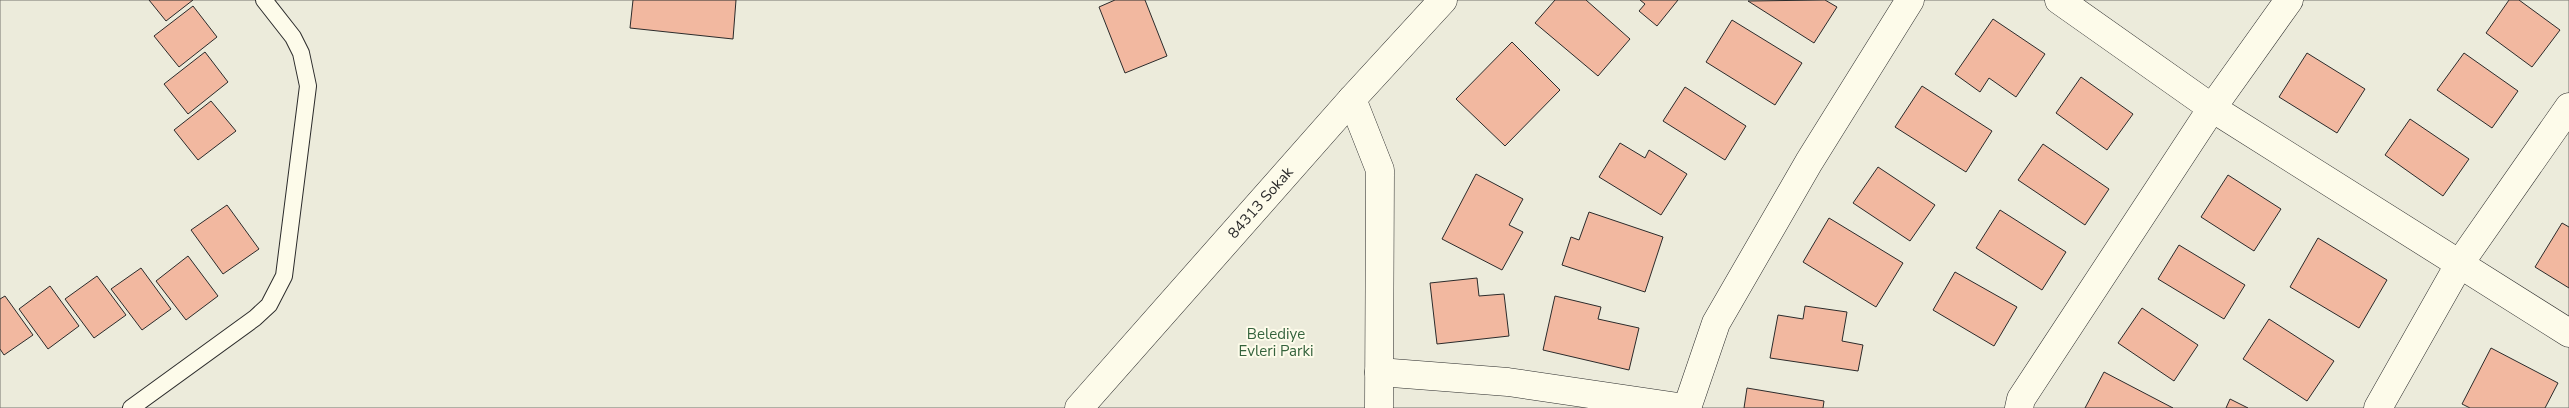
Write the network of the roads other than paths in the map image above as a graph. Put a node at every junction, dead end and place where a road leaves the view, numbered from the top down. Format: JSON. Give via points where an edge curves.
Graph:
{"nodes":[{"id":1,"x":264,"y":0,"type":"edge"},
{"id":2,"x":1443,"y":0,"type":"edge"},
{"id":3,"x":1910,"y":0,"type":"edge"},
{"id":4,"x":2059,"y":0,"type":"edge"},
{"id":5,"x":2289,"y":0,"type":"edge"},
{"id":6,"x":1352,"y":99,"type":"junction"},
{"id":7,"x":2569,"y":107,"type":"edge"},
{"id":8,"x":2212,"y":108,"type":"junction"},
{"id":9,"x":2460,"y":263,"type":"junction"},
{"id":10,"x":2569,"y":333,"type":"edge"},
{"id":11,"x":1379,"y":372,"type":"junction"},
{"id":12,"x":131,"y":408,"type":"edge"},
{"id":13,"x":1079,"y":408,"type":"edge"},
{"id":14,"x":1379,"y":408,"type":"edge"},
{"id":15,"x":1686,"y":408,"type":"edge"},
{"id":16,"x":2019,"y":408,"type":"edge"},
{"id":17,"x":2378,"y":408,"type":"edge"}],
"edges":[{"from":1,"to":12,"type":"lane","via":[[293,37],[304,61],[308,86],[284,276],[269,305],[255,318]]},
{"from":2,"to":6,"type":"street","name":"84313 Sokak"},
{"from":3,"to":15,"type":"street","via":[[1809,162],[1716,323]]},
{"from":4,"to":8,"type":"street"},
{"from":5,"to":8,"type":"street"},
{"from":6,"to":11,"type":"street","via":[[1380,170]]},
{"from":6,"to":13,"type":"street","name":"84313 Sokak"},
{"from":7,"to":9,"type":"street"},
{"from":8,"to":9,"type":"street"},
{"from":8,"to":16,"type":"street","via":[[2021,399]]},
{"from":9,"to":10,"type":"street"},
{"from":9,"to":17,"type":"street"},
{"from":11,"to":14,"type":"street"},
{"from":11,"to":15,"type":"street","via":[[1508,382]]}]}
